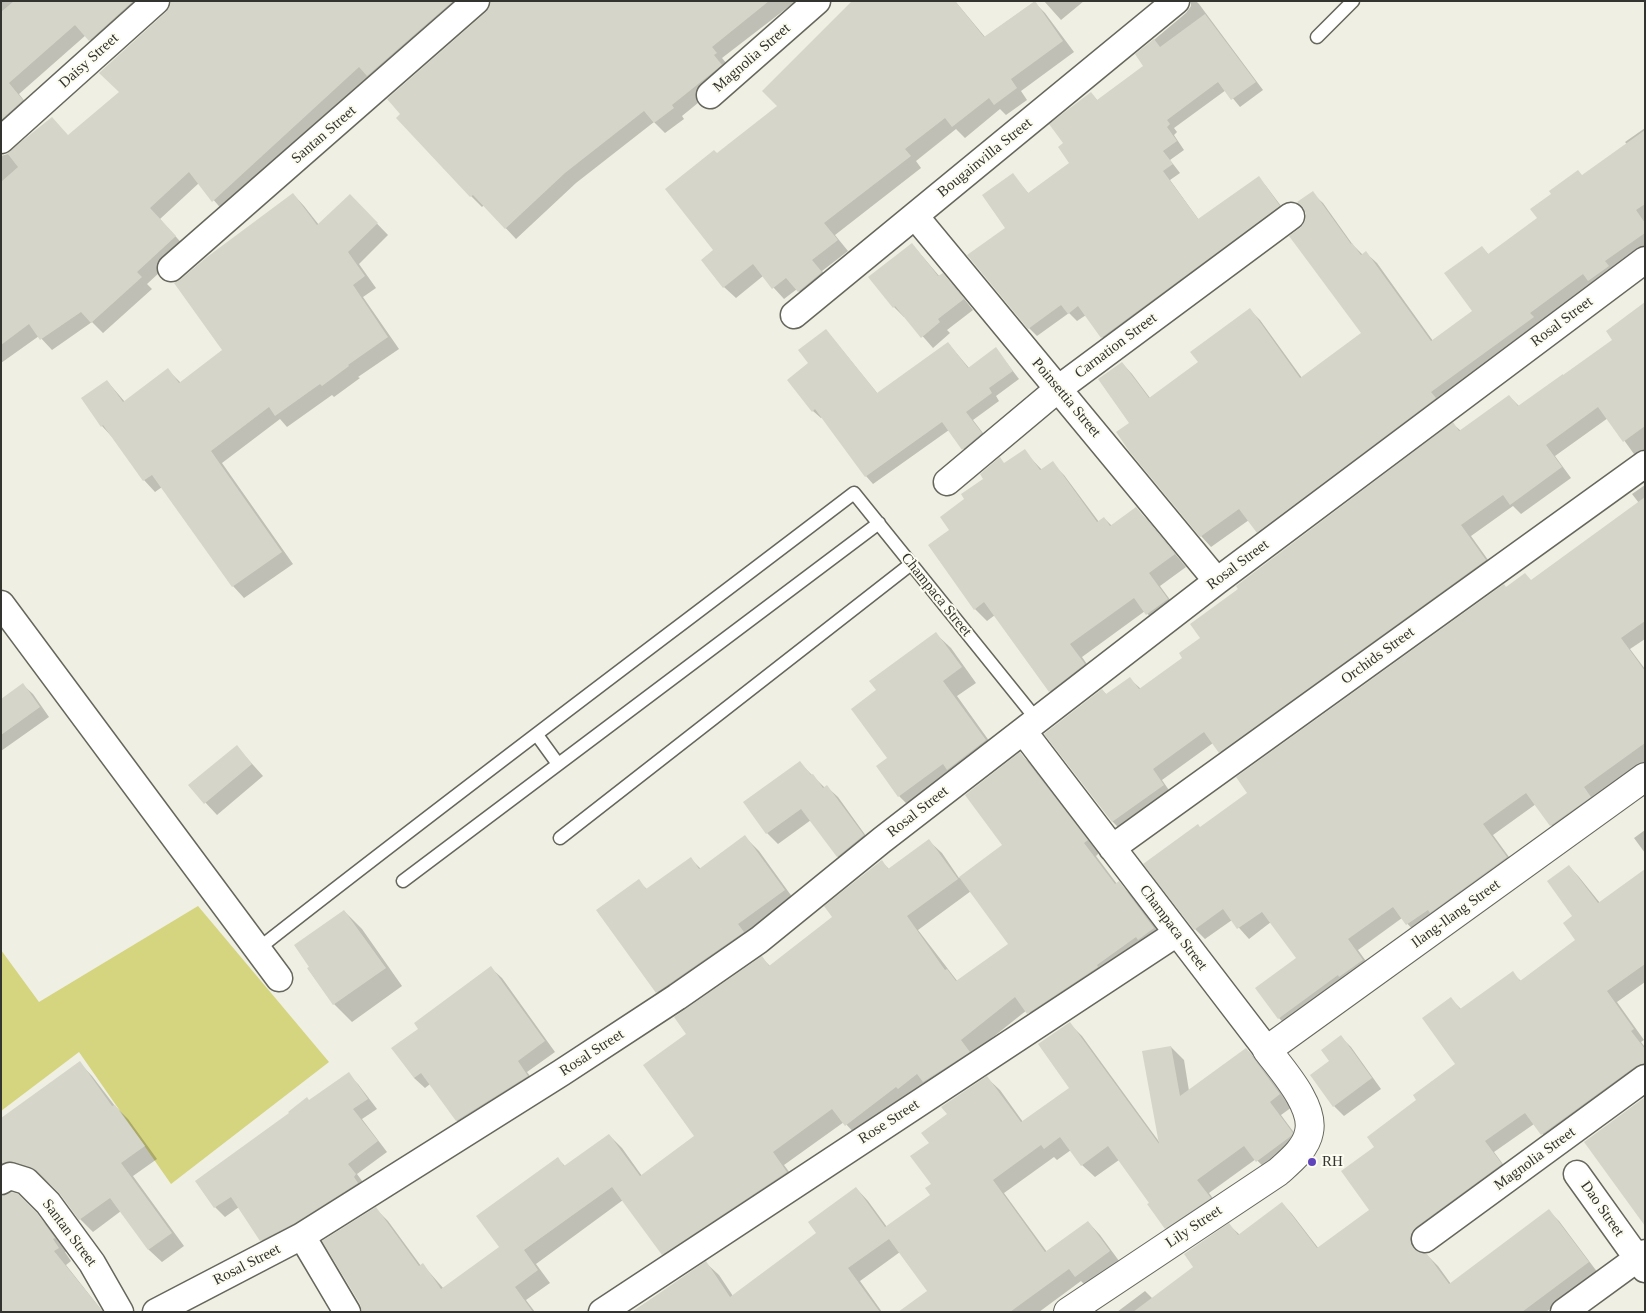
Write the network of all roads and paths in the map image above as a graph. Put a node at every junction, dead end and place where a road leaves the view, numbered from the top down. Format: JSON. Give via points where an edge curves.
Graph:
{"nodes":[{"id":1,"x":156,"y":1,"type":"edge"},
{"id":2,"x":476,"y":1,"type":"edge"},
{"id":3,"x":817,"y":1,"type":"edge"},
{"id":4,"x":1176,"y":1,"type":"edge"},
{"id":5,"x":1353,"y":1,"type":"edge"},
{"id":6,"x":1318,"y":37,"type":"dead end"},
{"id":7,"x":710,"y":95,"type":"dead end"},
{"id":8,"x":1,"y":140,"type":"edge"},
{"id":9,"x":915,"y":216,"type":"junction"},
{"id":10,"x":1291,"y":216,"type":"dead end"},
{"id":11,"x":1645,"y":260,"type":"edge"},
{"id":12,"x":171,"y":268,"type":"dead end"},
{"id":13,"x":794,"y":315,"type":"dead end"},
{"id":14,"x":1058,"y":389,"type":"junction"},
{"id":15,"x":1645,"y":464,"type":"edge"},
{"id":16,"x":947,"y":482,"type":"dead end"},
{"id":17,"x":879,"y":523,"type":"junction"},
{"id":18,"x":911,"y":564,"type":"junction"},
{"id":19,"x":1217,"y":581,"type":"junction"},
{"id":20,"x":1,"y":604,"type":"edge"},
{"id":21,"x":1030,"y":726,"type":"junction"},
{"id":22,"x":537,"y":736,"type":"junction"},
{"id":23,"x":558,"y":764,"type":"junction"},
{"id":24,"x":1645,"y":777,"type":"edge"},
{"id":25,"x":560,"y":838,"type":"dead end"},
{"id":26,"x":1112,"y":848,"type":"junction"},
{"id":27,"x":403,"y":881,"type":"dead end"},
{"id":28,"x":1177,"y":933,"type":"junction"},
{"id":29,"x":258,"y":949,"type":"junction"},
{"id":30,"x":279,"y":978,"type":"dead end"},
{"id":31,"x":1267,"y":1050,"type":"junction"},
{"id":32,"x":1645,"y":1078,"type":"edge"},
{"id":33,"x":1310,"y":1132,"type":"joint"},
{"id":34,"x":1577,"y":1174,"type":"dead end"},
{"id":35,"x":1,"y":1181,"type":"edge"},
{"id":36,"x":302,"y":1236,"type":"junction"},
{"id":37,"x":1425,"y":1239,"type":"dead end"},
{"id":38,"x":1642,"y":1260,"type":"edge"},
{"id":39,"x":120,"y":1312,"type":"edge"},
{"id":40,"x":156,"y":1312,"type":"edge"},
{"id":41,"x":347,"y":1312,"type":"edge"},
{"id":42,"x":602,"y":1312,"type":"edge"},
{"id":43,"x":1068,"y":1312,"type":"edge"},
{"id":44,"x":1564,"y":1312,"type":"edge"}],
"edges":[{"from":1,"to":8,"type":"street","name":"Daisy Street"},
{"from":2,"to":12,"type":"street","name":"Santan Street"},
{"from":3,"to":7,"type":"street","name":"Magnolia Street"},
{"from":4,"to":9,"type":"street","name":"Bougainvilla Street"},
{"from":5,"to":6,"type":"lane"},
{"from":9,"to":13,"type":"street","name":"Bougainvilla Street"},
{"from":9,"to":14,"type":"street","name":"Poinsettia Street"},
{"from":10,"to":14,"type":"street","name":"Carnation Street"},
{"from":11,"to":19,"type":"street","name":"Rosal Street"},
{"from":14,"to":16,"type":"street","name":"Carnation Street"},
{"from":14,"to":19,"type":"street","name":"Poinsettia Street"},
{"from":15,"to":26,"type":"street","name":"Orchids Street"},
{"from":17,"to":18,"type":"lane","name":"Champaca Street"},
{"from":17,"to":22,"type":"lane","name":"Champaca Street","via":[[854,493]]},
{"from":17,"to":23,"type":"lane"},
{"from":18,"to":21,"type":"lane","name":"Champaca Street"},
{"from":18,"to":25,"type":"lane"},
{"from":19,"to":21,"type":"street","name":"Rosal Street"},
{"from":20,"to":29,"type":"street"},
{"from":21,"to":26,"type":"street","name":"Champaca Street"},
{"from":21,"to":36,"type":"street","name":"Rosal Street","via":[[752,945],[561,1073]]},
{"from":22,"to":23,"type":"lane"},
{"from":22,"to":29,"type":"lane"},
{"from":23,"to":27,"type":"lane"},
{"from":24,"to":31,"type":"street","name":"Ilang-Ilang Street"},
{"from":26,"to":28,"type":"street","name":"Champaca Street"},
{"from":28,"to":31,"type":"street","name":"Champaca Street"},
{"from":28,"to":42,"type":"street","name":"Rose Street"},
{"from":29,"to":30,"type":"street"},
{"from":31,"to":33,"type":"street","name":"Champaca Street","via":[[1306,1107]]},
{"from":32,"to":37,"type":"street","name":"Magnolia Street"},
{"from":33,"to":43,"type":"street","name":"Lily Street","via":[[1297,1154],[1278,1172]]},
{"from":34,"to":38,"type":"street","name":"Dao Street"},
{"from":35,"to":39,"type":"street","name":"Santan Street","via":[[10,1176],[26,1181],[48,1203],[92,1263]]},
{"from":36,"to":40,"type":"street","name":"Rosal Street"},
{"from":36,"to":41,"type":"street"},
{"from":38,"to":44,"type":"street"}]}
